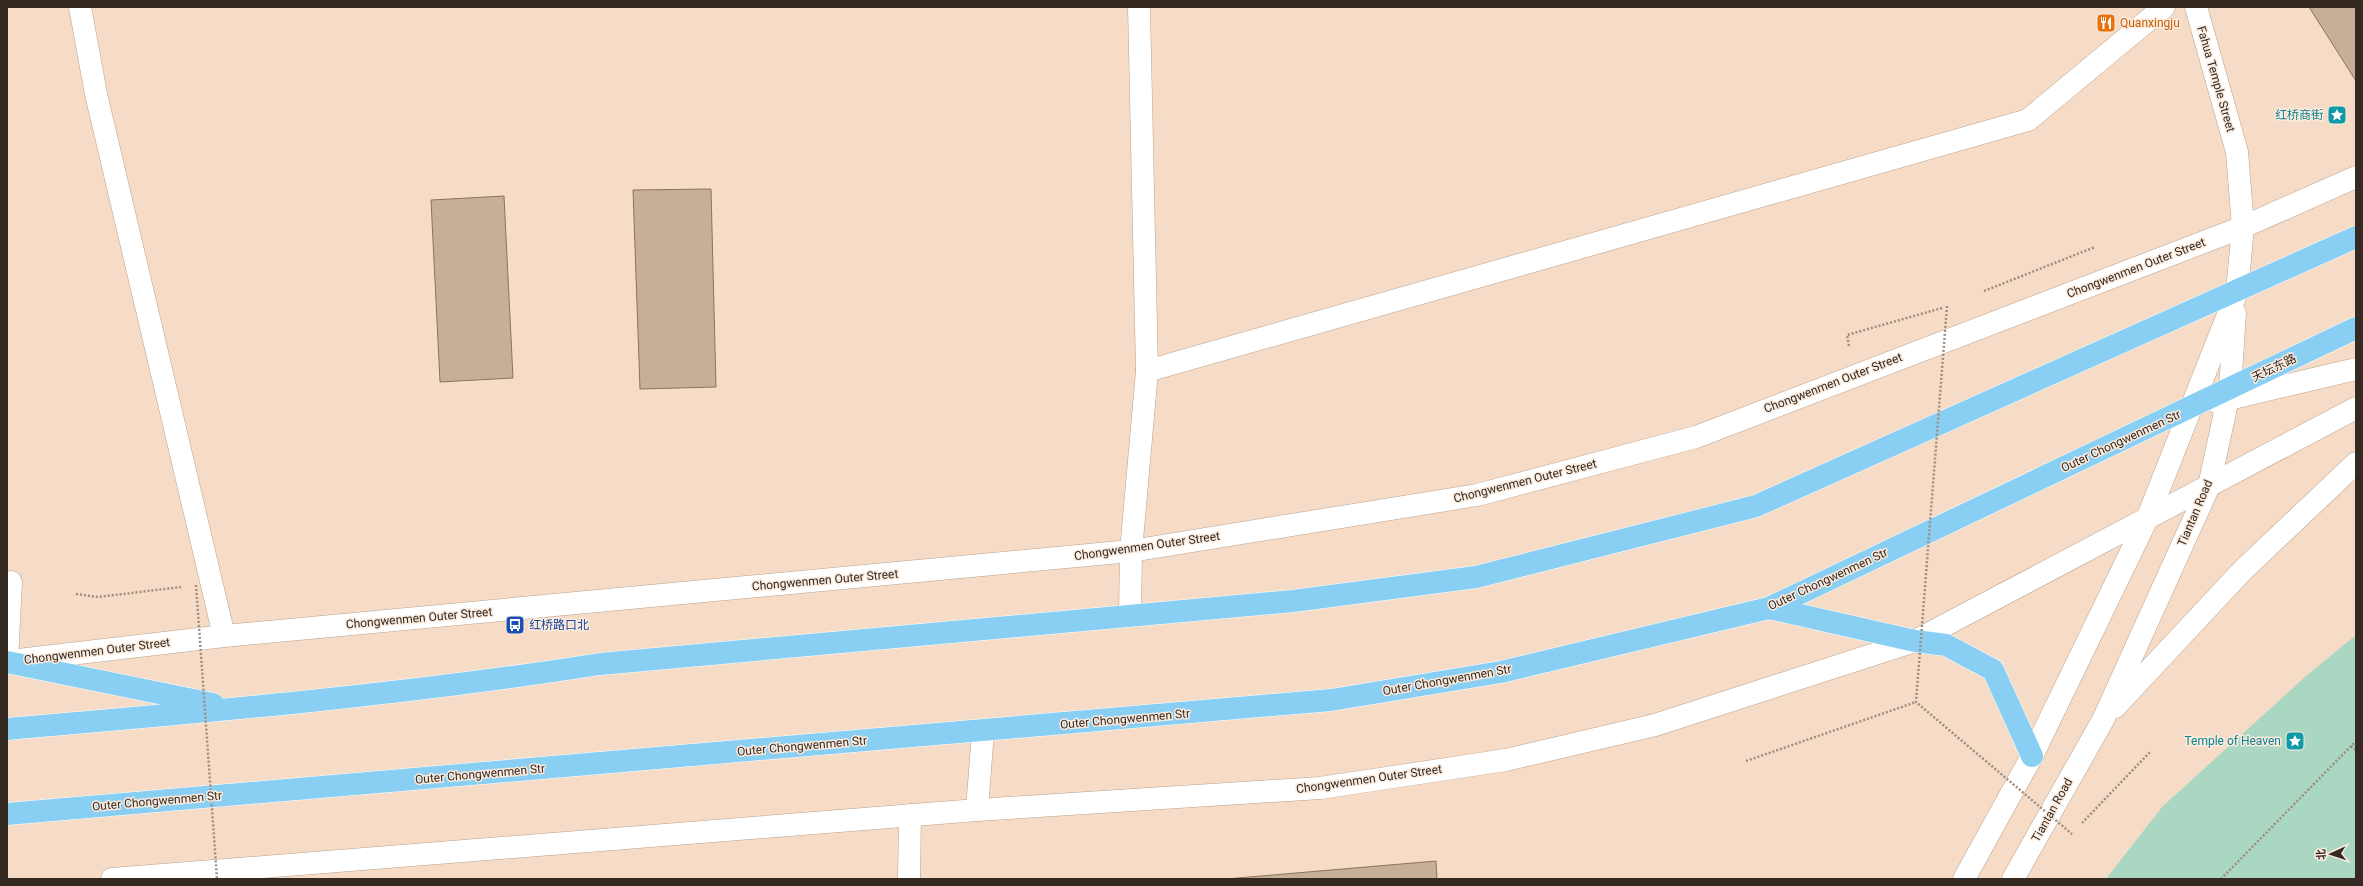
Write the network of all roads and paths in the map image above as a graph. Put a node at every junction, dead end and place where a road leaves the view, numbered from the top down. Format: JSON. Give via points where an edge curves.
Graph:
{"nodes":[{"id":1,"x":80,"y":7,"type":"edge"},
{"id":2,"x":1139,"y":7,"type":"edge"},
{"id":3,"x":2164,"y":7,"type":"edge"},
{"id":4,"x":2196,"y":7,"type":"edge"},
{"id":5,"x":2356,"y":177,"type":"edge"},
{"id":6,"x":2243,"y":227,"type":"junction"},
{"id":7,"x":2356,"y":238,"type":"edge"},
{"id":8,"x":2095,"y":247,"type":"dead end"},
{"id":9,"x":2237,"y":292,"type":"junction"},
{"id":10,"x":1976,"y":294,"type":"dead end"},
{"id":11,"x":1954,"y":303,"type":"dead end"},
{"id":12,"x":1947,"y":306,"type":"junction"},
{"id":13,"x":2356,"y":328,"type":"edge"},
{"id":14,"x":1847,"y":335,"type":"dead end"},
{"id":15,"x":2356,"y":369,"type":"edge"},
{"id":16,"x":1147,"y":371,"type":"junction"},
{"id":17,"x":2229,"y":394,"type":"junction"},
{"id":18,"x":2192,"y":408,"type":"junction"},
{"id":19,"x":2356,"y":408,"type":"edge"},
{"id":20,"x":2356,"y":463,"type":"edge"},
{"id":21,"x":2209,"y":486,"type":"junction"},
{"id":22,"x":2147,"y":518,"type":"junction"},
{"id":23,"x":1131,"y":551,"type":"junction"},
{"id":24,"x":11,"y":582,"type":"dead end"},
{"id":25,"x":76,"y":594,"type":"dead end"},
{"id":26,"x":1769,"y":608,"type":"junction"},
{"id":27,"x":1130,"y":615,"type":"junction"},
{"id":28,"x":224,"y":636,"type":"junction"},
{"id":29,"x":1915,"y":641,"type":"junction"},
{"id":30,"x":7,"y":662,"type":"edge"},
{"id":31,"x":1916,"y":702,"type":"junction"},
{"id":32,"x":238,"y":709,"type":"junction"},
{"id":33,"x":2103,"y":720,"type":"junction"},
{"id":34,"x":7,"y":729,"type":"edge"},
{"id":35,"x":983,"y":731,"type":"junction"},
{"id":36,"x":2356,"y":741,"type":"edge"},
{"id":37,"x":2351,"y":746,"type":"junction"},
{"id":38,"x":2356,"y":750,"type":"edge"},
{"id":39,"x":2151,"y":751,"type":"dead end"},
{"id":40,"x":2032,"y":756,"type":"junction"},
{"id":41,"x":1746,"y":761,"type":"dead end"},
{"id":42,"x":977,"y":810,"type":"junction"},
{"id":43,"x":7,"y":814,"type":"edge"},
{"id":44,"x":910,"y":815,"type":"junction"},
{"id":45,"x":2072,"y":834,"type":"junction"},
{"id":46,"x":2068,"y":840,"type":"dead end"},
{"id":47,"x":112,"y":879,"type":"edge"},
{"id":48,"x":216,"y":879,"type":"edge"},
{"id":49,"x":909,"y":879,"type":"edge"},
{"id":50,"x":1964,"y":879,"type":"edge"},
{"id":51,"x":2014,"y":879,"type":"edge"},
{"id":52,"x":2221,"y":879,"type":"edge"}],
"edges":[{"from":1,"to":28,"type":"street","via":[[96,94]]},
{"from":2,"to":16,"type":"street"},
{"from":3,"to":16,"type":"street","via":[[2028,120]]},
{"from":4,"to":6,"type":"street","name":"Fahua Temple Street","via":[[2237,152]]},
{"from":5,"to":6,"type":"street","name":"Chongwenmen Outer Street"},
{"from":6,"to":9,"type":"street","name":"Fahua Temple Street"},
{"from":6,"to":23,"type":"street","name":"Chongwenmen Outer Street","via":[[1696,437],[1477,495]]},
{"from":7,"to":9,"type":"main road"},
{"from":8,"to":10,"type":"path"},
{"from":9,"to":17,"type":"street","name":"Tiantan Road"},
{"from":9,"to":18,"type":"street"},
{"from":9,"to":27,"type":"main road","via":[[1756,506],[1476,577],[1293,602]]},
{"from":11,"to":12,"type":"path"},
{"from":12,"to":14,"type":"path"},
{"from":12,"to":31,"type":"path","bridge":true},
{"from":13,"to":17,"type":"main road","name":"天坛东路"},
{"from":15,"to":17,"type":"street"},
{"from":16,"to":23,"type":"street"},
{"from":17,"to":18,"type":"main road","name":"天坛东路"},
{"from":17,"to":21,"type":"street","name":"Tiantan Road"},
{"from":18,"to":22,"type":"street"},
{"from":18,"to":26,"type":"main road","name":"Outer Chongwenmen Str"},
{"from":19,"to":21,"type":"street","name":"Chongwenmen Outer Street"},
{"from":20,"to":33,"type":"street","name":"Tiantan Road","via":[[2242,571]]},
{"from":21,"to":22,"type":"street","name":"Chongwenmen Outer Street"},
{"from":21,"to":33,"type":"street","name":"Tiantan Road"},
{"from":22,"to":29,"type":"street","name":"Chongwenmen Outer Street"},
{"from":22,"to":40,"type":"street"},
{"from":23,"to":27,"type":"street"},
{"from":23,"to":28,"type":"street","name":"Chongwenmen Outer Street"},
{"from":24,"to":30,"type":"street"},
{"from":25,"to":48,"type":"path","bridge":true,"via":[[98,597],[196,585]]},
{"from":26,"to":29,"type":"main road"},
{"from":26,"to":35,"type":"main road","name":"Outer Chongwenmen Str","via":[[1501,672],[1331,700]]},
{"from":27,"to":32,"type":"main road","via":[[600,664],[518,677]]},
{"from":28,"to":30,"type":"street","name":"Chongwenmen Outer Street"},
{"from":29,"to":40,"type":"main road","via":[[1946,645],[1993,670]]},
{"from":29,"to":42,"type":"street","name":"Chongwenmen Outer Street","via":[[1655,725],[1506,760],[1320,788]]},
{"from":30,"to":32,"type":"main road"},
{"from":31,"to":41,"type":"path"},
{"from":31,"to":45,"type":"path","bridge":true},
{"from":32,"to":34,"type":"main road"},
{"from":33,"to":51,"type":"street","name":"Tiantan Road"},
{"from":35,"to":42,"type":"street"},
{"from":35,"to":43,"type":"main road","name":"Outer Chongwenmen Str"},
{"from":36,"to":37,"type":"path"},
{"from":37,"to":38,"type":"path"},
{"from":37,"to":52,"type":"path"},
{"from":39,"to":45,"type":"path"},
{"from":40,"to":50,"type":"street"},
{"from":42,"to":44,"type":"street","name":"Chongwenmen Outer Street"},
{"from":44,"to":47,"type":"street","name":"Chongwenmen Outer Street"},
{"from":44,"to":49,"type":"street"},
{"from":45,"to":46,"type":"path"}]}
